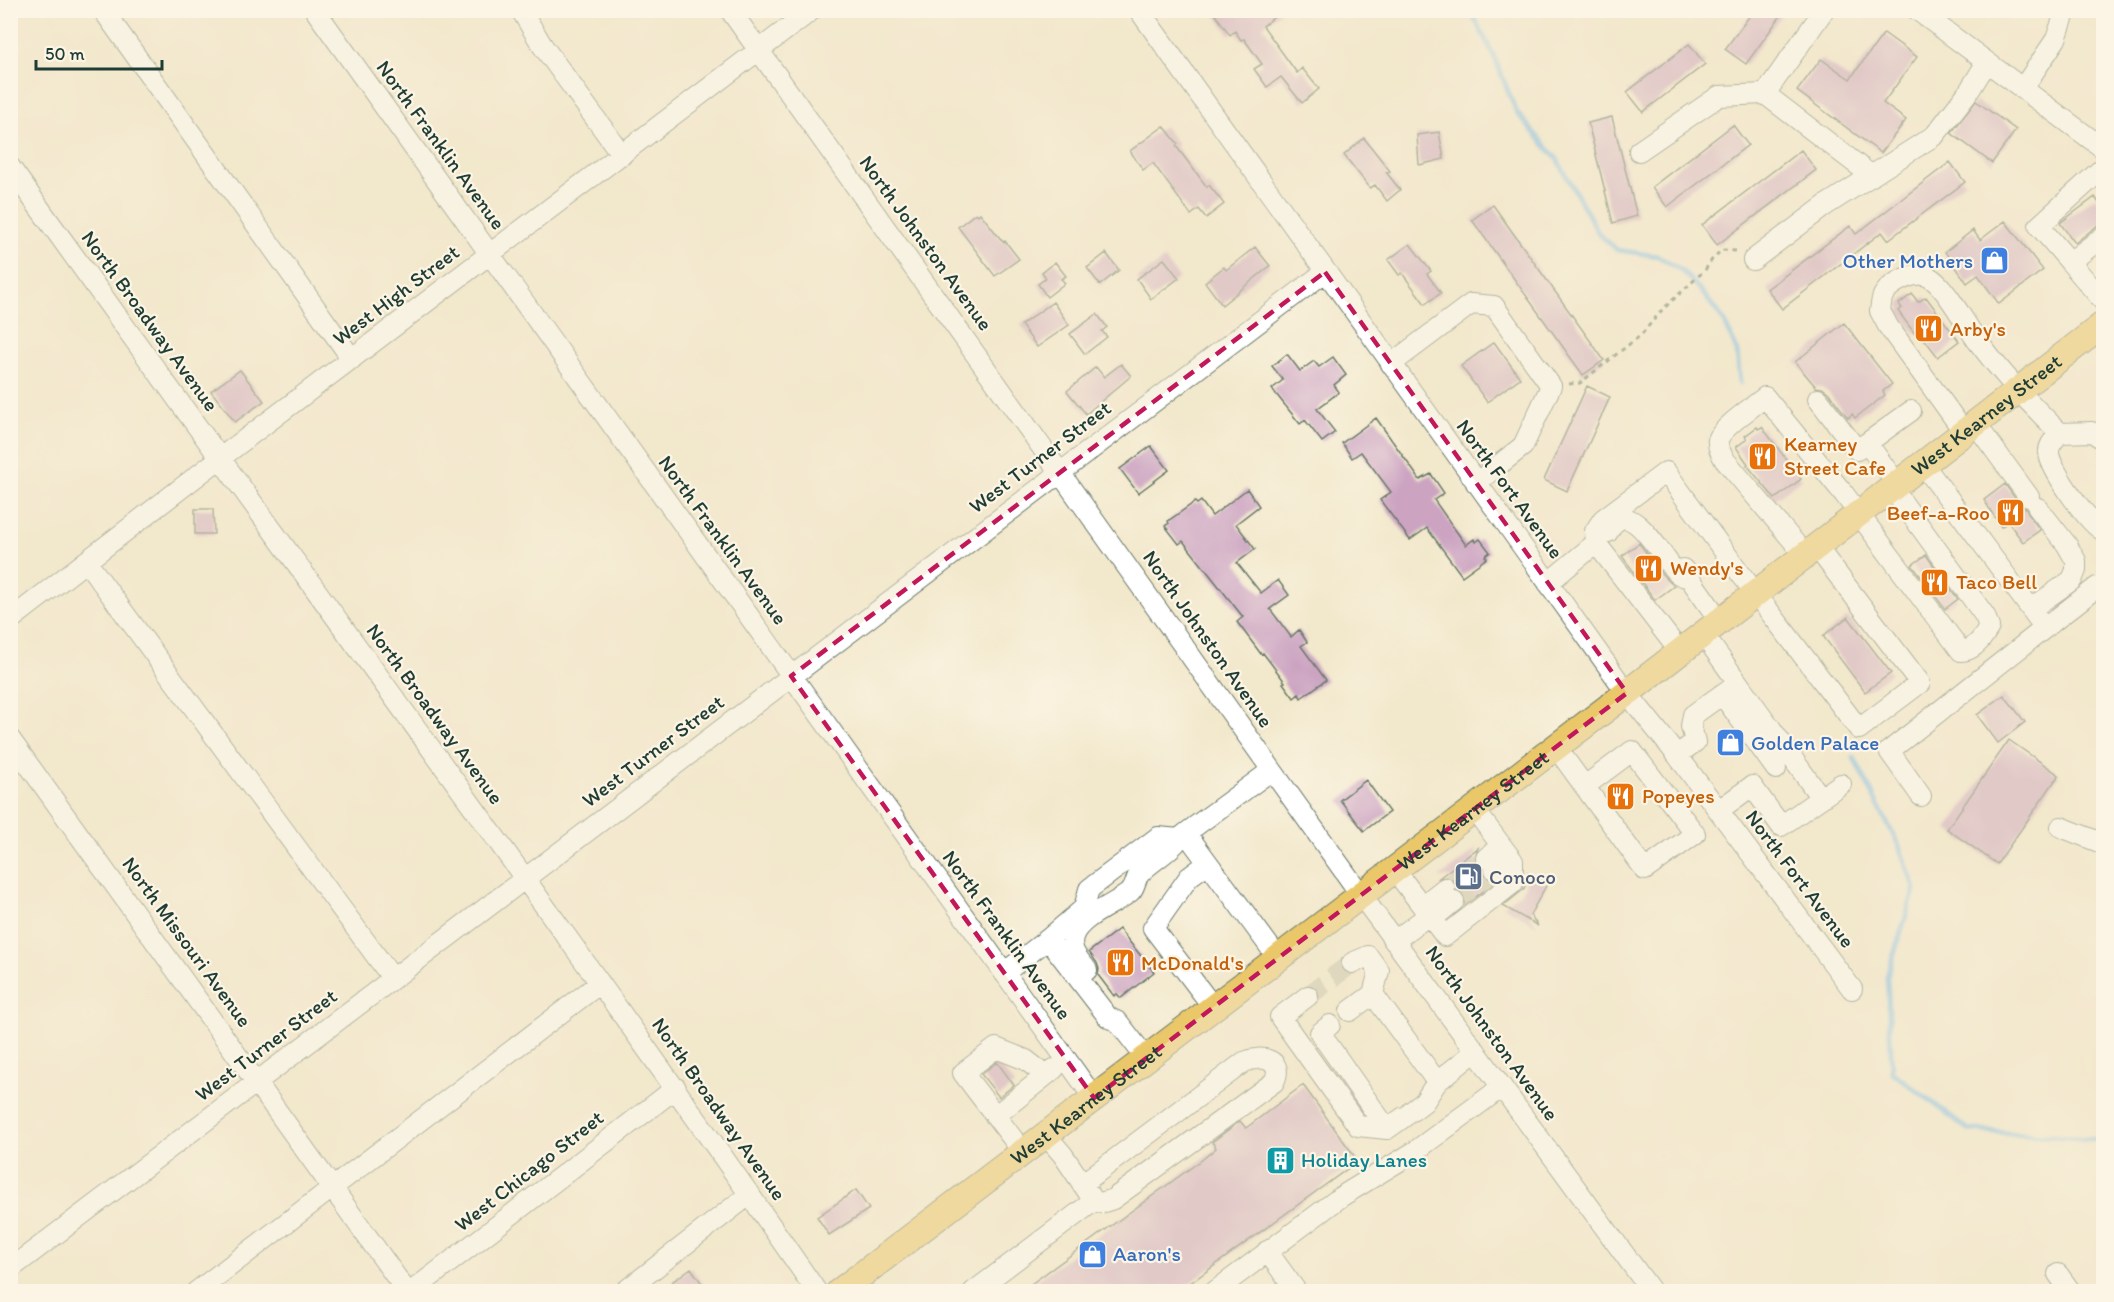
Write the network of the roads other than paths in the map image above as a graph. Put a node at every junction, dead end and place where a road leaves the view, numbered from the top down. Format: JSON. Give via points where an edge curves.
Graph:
{"nodes":[{"id":1,"x":103,"y":10,"type":"edge"},
{"id":2,"x":315,"y":10,"type":"edge"},
{"id":3,"x":520,"y":10,"type":"edge"},
{"id":4,"x":730,"y":10,"type":"edge"},
{"id":5,"x":812,"y":10,"type":"edge"},
{"id":6,"x":1139,"y":10,"type":"edge"},
{"id":7,"x":1824,"y":10,"type":"edge"},
{"id":8,"x":1917,"y":10,"type":"edge"},
{"id":9,"x":2066,"y":10,"type":"edge"},
{"id":10,"x":759,"y":52,"type":"junction"},
{"id":11,"x":1987,"y":62,"type":"junction"},
{"id":12,"x":2023,"y":88,"type":"junction"},
{"id":13,"x":1765,"y":94,"type":"junction"},
{"id":14,"x":2103,"y":149,"type":"edge"},
{"id":15,"x":1640,"y":152,"type":"dead end"},
{"id":16,"x":622,"y":155,"type":"junction"},
{"id":17,"x":10,"y":167,"type":"edge"},
{"id":18,"x":1872,"y":176,"type":"junction"},
{"id":19,"x":2100,"y":177,"type":"edge"},
{"id":20,"x":2103,"y":236,"type":"edge"},
{"id":21,"x":490,"y":255,"type":"junction"},
{"id":22,"x":1753,"y":260,"type":"road end"},
{"id":23,"x":2070,"y":262,"type":"junction"},
{"id":24,"x":1325,"y":272,"type":"junction"},
{"id":25,"x":2103,"y":302,"type":"edge"},
{"id":26,"x":2103,"y":324,"type":"edge"},
{"id":27,"x":352,"y":358,"type":"junction"},
{"id":28,"x":1391,"y":364,"type":"junction"},
{"id":29,"x":2019,"y":389,"type":"junction"},
{"id":30,"x":1818,"y":399,"type":"dead end"},
{"id":31,"x":1911,"y":411,"type":"dead end"},
{"id":32,"x":1970,"y":428,"type":"junction"},
{"id":33,"x":2060,"y":433,"type":"junction"},
{"id":34,"x":2103,"y":440,"type":"edge"},
{"id":35,"x":1867,"y":443,"type":"junction"},
{"id":36,"x":219,"y":459,"type":"junction"},
{"id":37,"x":1923,"y":464,"type":"junction"},
{"id":38,"x":1060,"y":472,"type":"junction"},
{"id":39,"x":1476,"y":483,"type":"junction"},
{"id":40,"x":1894,"y":486,"type":"junction"},
{"id":41,"x":1631,"y":499,"type":"junction"},
{"id":42,"x":1859,"y":513,"type":"junction"},
{"id":43,"x":2103,"y":531,"type":"edge"},
{"id":44,"x":1596,"y":543,"type":"junction"},
{"id":45,"x":1810,"y":551,"type":"junction"},
{"id":46,"x":87,"y":561,"type":"junction"},
{"id":47,"x":1690,"y":578,"type":"junction"},
{"id":48,"x":1548,"y":583,"type":"junction"},
{"id":49,"x":2097,"y":587,"type":"dead end"},
{"id":50,"x":1756,"y":593,"type":"junction"},
{"id":51,"x":1643,"y":604,"type":"junction"},
{"id":52,"x":2031,"y":609,"type":"junction"},
{"id":53,"x":10,"y":620,"type":"edge"},
{"id":54,"x":1711,"y":628,"type":"junction"},
{"id":55,"x":2045,"y":628,"type":"junction"},
{"id":56,"x":1680,"y":652,"type":"junction"},
{"id":57,"x":791,"y":676,"type":"junction"},
{"id":58,"x":1730,"y":688,"type":"junction"},
{"id":59,"x":1627,"y":693,"type":"junction"},
{"id":60,"x":10,"y":738,"type":"edge"},
{"id":61,"x":1556,"y":747,"type":"junction"},
{"id":62,"x":1677,"y":755,"type":"junction"},
{"id":63,"x":1784,"y":764,"type":"junction"},
{"id":64,"x":1272,"y":770,"type":"junction"},
{"id":65,"x":1841,"y":784,"type":"dead end"},
{"id":66,"x":1585,"y":786,"type":"junction"},
{"id":67,"x":1752,"y":786,"type":"junction"},
{"id":68,"x":1705,"y":792,"type":"junction"},
{"id":69,"x":1921,"y":796,"type":"dead end"},
{"id":70,"x":1821,"y":798,"type":"junction"},
{"id":71,"x":1474,"y":809,"type":"junction"},
{"id":72,"x":1719,"y":810,"type":"junction"},
{"id":73,"x":1678,"y":812,"type":"junction"},
{"id":74,"x":2061,"y":827,"type":"dead end"},
{"id":75,"x":1183,"y":836,"type":"junction"},
{"id":76,"x":2103,"y":844,"type":"edge"},
{"id":77,"x":1208,"y":863,"type":"junction"},
{"id":78,"x":1394,"y":870,"type":"junction"},
{"id":79,"x":525,"y":878,"type":"junction"},
{"id":80,"x":1360,"y":895,"type":"junction"},
{"id":81,"x":1450,"y":895,"type":"tunnel mouth"},
{"id":82,"x":1428,"y":913,"type":"junction"},
{"id":83,"x":1048,"y":939,"type":"junction"},
{"id":84,"x":1394,"y":941,"type":"junction"},
{"id":85,"x":1278,"y":958,"type":"junction"},
{"id":86,"x":1352,"y":963,"type":"tunnel mouth"},
{"id":87,"x":1004,"y":973,"type":"junction"},
{"id":88,"x":393,"y":979,"type":"junction"},
{"id":89,"x":600,"y":983,"type":"junction"},
{"id":90,"x":1852,"y":989,"type":"dead end"},
{"id":91,"x":1373,"y":994,"type":"junction"},
{"id":92,"x":1308,"y":996,"type":"tunnel mouth"},
{"id":93,"x":1213,"y":1007,"type":"junction"},
{"id":94,"x":1350,"y":1011,"type":"dead end"},
{"id":95,"x":1118,"y":1022,"type":"junction"},
{"id":96,"x":1330,"y":1026,"type":"dead end"},
{"id":97,"x":1476,"y":1052,"type":"junction"},
{"id":98,"x":1146,"y":1058,"type":"junction"},
{"id":99,"x":1066,"y":1060,"type":"junction"},
{"id":100,"x":1045,"y":1075,"type":"junction"},
{"id":101,"x":258,"y":1082,"type":"junction"},
{"id":102,"x":1437,"y":1082,"type":"junction"},
{"id":103,"x":1502,"y":1087,"type":"junction"},
{"id":104,"x":676,"y":1088,"type":"junction"},
{"id":105,"x":1094,"y":1098,"type":"junction"},
{"id":106,"x":993,"y":1113,"type":"junction"},
{"id":107,"x":1387,"y":1129,"type":"junction"},
{"id":108,"x":1046,"y":1134,"type":"junction"},
{"id":109,"x":1023,"y":1152,"type":"junction"},
{"id":110,"x":1082,"y":1184,"type":"junction"},
{"id":111,"x":333,"y":1187,"type":"junction"},
{"id":112,"x":750,"y":1194,"type":"junction"},
{"id":113,"x":1094,"y":1201,"type":"junction"},
{"id":114,"x":1268,"y":1251,"type":"junction"},
{"id":115,"x":10,"y":1269,"type":"edge"},
{"id":116,"x":2058,"y":1274,"type":"dead end"},
{"id":117,"x":196,"y":1292,"type":"edge"},
{"id":118,"x":409,"y":1292,"type":"edge"},
{"id":119,"x":624,"y":1292,"type":"edge"},
{"id":120,"x":818,"y":1292,"type":"edge"},
{"id":121,"x":839,"y":1292,"type":"edge"},
{"id":122,"x":973,"y":1292,"type":"edge"},
{"id":123,"x":1214,"y":1292,"type":"edge"},
{"id":124,"x":1297,"y":1292,"type":"edge"},
{"id":125,"x":1652,"y":1292,"type":"edge"},
{"id":126,"x":2071,"y":1292,"type":"edge"}],
"edges":[{"from":1,"to":27,"type":"street"},
{"from":2,"to":21,"type":"street","name":"North Franklin Avenue"},
{"from":3,"to":16,"type":"street"},
{"from":4,"to":10,"type":"street","name":"North Johnston Avenue"},
{"from":5,"to":10,"type":"street","name":"West High Street"},
{"from":6,"to":24,"type":"street","name":"North Fort Avenue"},
{"from":7,"to":13,"type":"street"},
{"from":8,"to":11,"type":"street"},
{"from":9,"to":12,"type":"street","via":[[2056,39]]},
{"from":10,"to":16,"type":"street","name":"West High Street"},
{"from":10,"to":38,"type":"street","name":"North Johnston Avenue"},
{"from":11,"to":12,"type":"street"},
{"from":11,"to":18,"type":"street","via":[[1935,135]]},
{"from":12,"to":14,"type":"street"},
{"from":13,"to":15,"type":"street","via":[[1719,96]]},
{"from":13,"to":18,"type":"street"},
{"from":16,"to":21,"type":"street","name":"West High Street"},
{"from":17,"to":36,"type":"street","name":"North Broadway Avenue"},
{"from":18,"to":22,"type":"street"},
{"from":19,"to":23,"type":"street","via":[[2039,225]]},
{"from":20,"to":23,"type":"street"},
{"from":21,"to":27,"type":"street","name":"West High Street"},
{"from":21,"to":57,"type":"street","name":"North Franklin Avenue"},
{"from":23,"to":25,"type":"street"},
{"from":24,"to":28,"type":"street","name":"North Fort Avenue"},
{"from":24,"to":38,"type":"street","name":"West Turner Street"},
{"from":26,"to":29,"type":"main road","name":"West Kearney Street"},
{"from":27,"to":36,"type":"street","name":"West High Street"},
{"from":28,"to":39,"type":"street","name":"North Fort Avenue"},
{"from":28,"to":39,"type":"street","via":[[1471,304],[1494,306],[1551,386],[1523,446]]},
{"from":29,"to":32,"type":"main road","name":"West Kearney Street"},
{"from":29,"to":32,"type":"street","via":[[1977,341],[1938,284],[1927,276],[1917,275],[1898,281],[1883,294],[1880,311],[1923,375]]},
{"from":29,"to":33,"type":"street"},
{"from":30,"to":35,"type":"street","via":[[1857,450]]},
{"from":31,"to":35,"type":"street"},
{"from":32,"to":37,"type":"main road","name":"West Kearney Street"},
{"from":32,"to":52,"type":"street","via":[[2034,502],[2076,561],[2072,580]]},
{"from":33,"to":34,"type":"street","via":[[2092,432]]},
{"from":33,"to":43,"type":"street","via":[[2050,444],[2049,454],[2056,471],[2085,514]]},
{"from":35,"to":40,"type":"street"},
{"from":36,"to":46,"type":"street","name":"West High Street"},
{"from":36,"to":79,"type":"street","name":"North Broadway Avenue"},
{"from":37,"to":40,"type":"main road","name":"West Kearney Street"},
{"from":37,"to":52,"type":"street"},
{"from":38,"to":57,"type":"street","name":"West Turner Street"},
{"from":38,"to":64,"type":"street","name":"North Johnston Avenue"},
{"from":39,"to":48,"type":"street","name":"North Fort Avenue"},
{"from":40,"to":42,"type":"main road","name":"West Kearney Street"},
{"from":40,"to":42,"type":"street","via":[[1985,616],[1989,627],[1973,647],[1961,651]]},
{"from":41,"to":44,"type":"street","via":[[1603,519],[1595,531]]},
{"from":41,"to":47,"type":"street"},
{"from":41,"to":50,"type":"street","via":[[1666,472]]},
{"from":42,"to":45,"type":"main road","name":"West Kearney Street"},
{"from":42,"to":45,"type":"street","via":[[1765,397],[1725,430],[1718,448],[1768,512]]},
{"from":44,"to":48,"type":"street"},
{"from":44,"to":51,"type":"street"},
{"from":45,"to":50,"type":"main road","name":"West Kearney Street"},
{"from":45,"to":50,"type":"street","via":[[1857,599],[1920,683],[1859,729]]},
{"from":46,"to":53,"type":"street","name":"West High Street"},
{"from":46,"to":88,"type":"street"},
{"from":47,"to":51,"type":"street","via":[[1678,574],[1631,519],[1616,522],[1608,533],[1610,547],[1638,587]]},
{"from":47,"to":54,"type":"street"},
{"from":48,"to":59,"type":"street","name":"North Fort Avenue"},
{"from":49,"to":55,"type":"street"},
{"from":50,"to":54,"type":"main road","name":"West Kearney Street"},
{"from":51,"to":56,"type":"street"},
{"from":52,"to":55,"type":"street"},
{"from":54,"to":56,"type":"main road","name":"West Kearney Street"},
{"from":54,"to":58,"type":"street"},
{"from":55,"to":69,"type":"street","via":[[1889,751]]},
{"from":56,"to":59,"type":"main road","name":"West Kearney Street"},
{"from":57,"to":79,"type":"street","name":"West Turner Street"},
{"from":57,"to":87,"type":"street","name":"North Franklin Avenue"},
{"from":58,"to":62,"type":"street","via":[[1693,716],[1695,742]]},
{"from":58,"to":63,"type":"street"},
{"from":59,"to":61,"type":"main road","name":"West Kearney Street"},
{"from":59,"to":62,"type":"street","name":"North Fort Avenue"},
{"from":60,"to":101,"type":"street","name":"North Missouri Avenue"},
{"from":61,"to":66,"type":"street"},
{"from":61,"to":71,"type":"main road","name":"West Kearney Street"},
{"from":62,"to":68,"type":"street","name":"North Fort Avenue"},
{"from":63,"to":67,"type":"street"},
{"from":63,"to":70,"type":"street"},
{"from":64,"to":75,"type":"street"},
{"from":64,"to":80,"type":"street","name":"North Johnston Avenue"},
{"from":65,"to":70,"type":"street"},
{"from":66,"to":73,"type":"street","via":[[1632,750]]},
{"from":66,"to":73,"type":"street","via":[[1645,870],[1695,834]]},
{"from":67,"to":70,"type":"street","via":[[1781,826]]},
{"from":67,"to":72,"type":"street"},
{"from":68,"to":72,"type":"street","name":"North Fort Avenue"},
{"from":68,"to":73,"type":"street"},
{"from":71,"to":78,"type":"main road","name":"West Kearney Street"},
{"from":71,"to":82,"type":"street","via":[[1498,858],[1513,861],[1513,883],[1445,936]]},
{"from":72,"to":90,"type":"street","name":"North Fort Avenue"},
{"from":74,"to":76,"type":"street"},
{"from":75,"to":77,"type":"street"},
{"from":75,"to":83,"type":"street","via":[[1158,837],[1089,889],[1084,908]]},
{"from":75,"to":95,"type":"street","via":[[1139,875],[1133,890],[1102,908],[1072,938],[1073,952],[1118,1009]]},
{"from":77,"to":85,"type":"street"},
{"from":77,"to":93,"type":"street","via":[[1189,877],[1154,927]]},
{"from":78,"to":80,"type":"main road","name":"West Kearney Street"},
{"from":78,"to":82,"type":"street"},
{"from":79,"to":88,"type":"street","name":"West Turner Street"},
{"from":79,"to":89,"type":"street","name":"North Broadway Avenue"},
{"from":80,"to":84,"type":"street","name":"North Johnston Avenue"},
{"from":80,"to":85,"type":"main road","name":"West Kearney Street"},
{"from":81,"to":82,"type":"street"},
{"from":82,"to":84,"type":"street"},
{"from":83,"to":87,"type":"street"},
{"from":83,"to":95,"type":"street","via":[[1108,1017]]},
{"from":84,"to":97,"type":"street","name":"North Johnston Avenue"},
{"from":85,"to":93,"type":"main road","name":"West Kearney Street"},
{"from":86,"to":91,"type":"street","via":[[1368,956],[1379,971]]},
{"from":87,"to":99,"type":"street","name":"North Franklin Avenue"},
{"from":88,"to":101,"type":"street","name":"West Turner Street"},
{"from":89,"to":104,"type":"street","name":"North Broadway Avenue"},
{"from":89,"to":111,"type":"street"},
{"from":91,"to":94,"type":"street"},
{"from":91,"to":102,"type":"street"},
{"from":92,"to":107,"type":"street","via":[[1281,1017],[1358,1126]]},
{"from":93,"to":98,"type":"main road","name":"West Kearney Street"},
{"from":95,"to":98,"type":"street"},
{"from":96,"to":107,"type":"street","via":[[1320,1033]]},
{"from":97,"to":102,"type":"street"},
{"from":97,"to":103,"type":"street","name":"North Johnston Avenue"},
{"from":98,"to":105,"type":"main road","name":"West Kearney Street"},
{"from":99,"to":100,"type":"street"},
{"from":99,"to":105,"type":"street","name":"North Franklin Avenue"},
{"from":100,"to":106,"type":"street"},
{"from":100,"to":106,"type":"street","via":[[1026,1059],[996,1048],[963,1073]]},
{"from":101,"to":111,"type":"street","name":"North Missouri Avenue"},
{"from":101,"to":115,"type":"street","name":"West Turner Street"},
{"from":102,"to":107,"type":"street","via":[[1424,1102]]},
{"from":103,"to":114,"type":"street"},
{"from":103,"to":125,"type":"street","name":"North Johnston Avenue"},
{"from":104,"to":112,"type":"street","name":"North Broadway Avenue"},
{"from":104,"to":118,"type":"street","name":"West Chicago Street"},
{"from":105,"to":108,"type":"main road","name":"West Kearney Street"},
{"from":106,"to":109,"type":"street"},
{"from":108,"to":109,"type":"main road","name":"West Kearney Street"},
{"from":108,"to":110,"type":"street"},
{"from":109,"to":121,"type":"main road","name":"West Kearney Street"},
{"from":110,"to":113,"type":"street"},
{"from":110,"to":113,"type":"street","via":[[1244,1062],[1263,1057],[1276,1068],[1278,1076],[1274,1082],[1113,1199]]},
{"from":111,"to":117,"type":"street"},
{"from":111,"to":118,"type":"street","name":"North Missouri Avenue"},
{"from":112,"to":119,"type":"street"},
{"from":112,"to":120,"type":"street","name":"North Broadway Avenue"},
{"from":113,"to":122,"type":"street"},
{"from":114,"to":123,"type":"street"},
{"from":114,"to":124,"type":"street"},
{"from":116,"to":126,"type":"street"}]}
